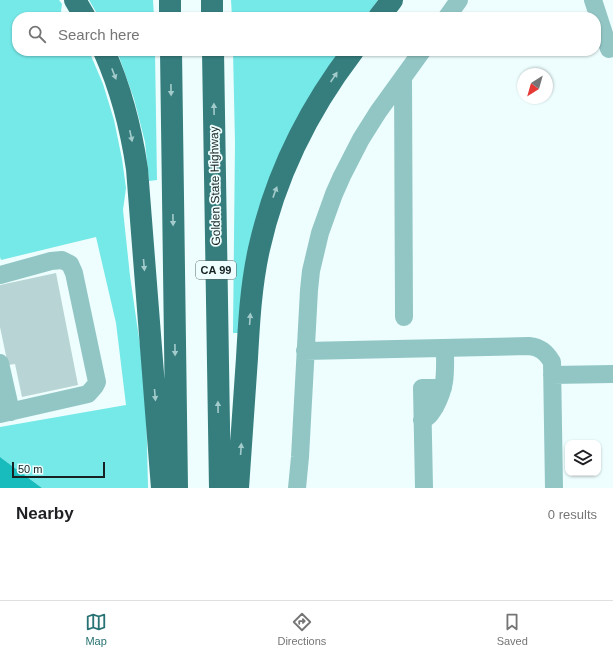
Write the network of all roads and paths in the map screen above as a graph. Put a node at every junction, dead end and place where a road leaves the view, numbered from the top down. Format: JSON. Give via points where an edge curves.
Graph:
{"nodes":[{"id":1,"x":75,"y":0,"type":"edge"},
{"id":2,"x":170,"y":0,"type":"edge"},
{"id":3,"x":212,"y":0,"type":"edge"},
{"id":4,"x":392,"y":0,"type":"edge"},
{"id":5,"x":459,"y":0,"type":"edge"},
{"id":6,"x":593,"y":0,"type":"edge"},
{"id":7,"x":82,"y":12,"type":"edge"},
{"id":8,"x":170,"y":12,"type":"edge"},
{"id":9,"x":212,"y":12,"type":"edge"},
{"id":10,"x":383,"y":12,"type":"edge"},
{"id":11,"x":451,"y":12,"type":"edge"},
{"id":12,"x":597,"y":12,"type":"edge"},
{"id":13,"x":601,"y":26,"type":"edge"},
{"id":14,"x":608,"y":48,"type":"dead end"},
{"id":15,"x":106,"y":56,"type":"edge"},
{"id":16,"x":171,"y":56,"type":"edge"},
{"id":17,"x":213,"y":56,"type":"edge"},
{"id":18,"x":350,"y":56,"type":"edge"},
{"id":19,"x":418,"y":56,"type":"edge"},
{"id":20,"x":403,"y":77,"type":"junction"},
{"id":21,"x":0,"y":275,"type":"edge"},
{"id":22,"x":404,"y":317,"type":"dead end"},
{"id":23,"x":445,"y":348,"type":"junction"},
{"id":24,"x":305,"y":351,"type":"junction"},
{"id":25,"x":0,"y":363,"type":"edge"},
{"id":26,"x":613,"y":374,"type":"edge"},
{"id":27,"x":552,"y":375,"type":"junction"},
{"id":28,"x":5,"y":413,"type":"edge"},
{"id":29,"x":162,"y":488,"type":"edge"},
{"id":30,"x":177,"y":488,"type":"edge"},
{"id":31,"x":220,"y":488,"type":"edge"},
{"id":32,"x":238,"y":488,"type":"edge"},
{"id":33,"x":297,"y":488,"type":"edge"},
{"id":34,"x":424,"y":488,"type":"edge"},
{"id":35,"x":554,"y":488,"type":"edge"}],
"edges":[{"from":1,"to":7,"type":"highway"},
{"from":2,"to":8,"type":"highway"},
{"from":3,"to":9,"type":"highway"},
{"from":4,"to":10,"type":"highway"},
{"from":5,"to":11,"type":"street"},
{"from":6,"to":12,"type":"street"},
{"from":13,"to":14,"type":"street"},
{"from":15,"to":29,"type":"highway","one_way":true,"via":[[122,98],[137,169]]},
{"from":16,"to":30,"type":"highway","one_way":true},
{"from":31,"to":17,"type":"highway","name":"Golden State Highway","number":"CA 99","one_way":true},
{"from":32,"to":18,"type":"highway","one_way":true,"via":[[252,297],[265,224],[282,173],[299,136]]},
{"from":19,"to":20,"type":"street"},
{"from":20,"to":22,"type":"street"},
{"from":20,"to":24,"type":"street","via":[[351,156],[320,233],[311,271]]},
{"from":21,"to":28,"type":"street","via":[[51,261],[62,260],[70,264],[97,382],[88,394]]},
{"from":23,"to":24,"type":"street"},
{"from":23,"to":27,"type":"street","via":[[534,346],[544,351],[552,362]]},
{"from":23,"to":34,"type":"street","via":[[443,388],[422,388]]},
{"from":24,"to":33,"type":"street"},
{"from":25,"to":28,"type":"street"},
{"from":26,"to":27,"type":"street"},
{"from":27,"to":35,"type":"street"}]}
